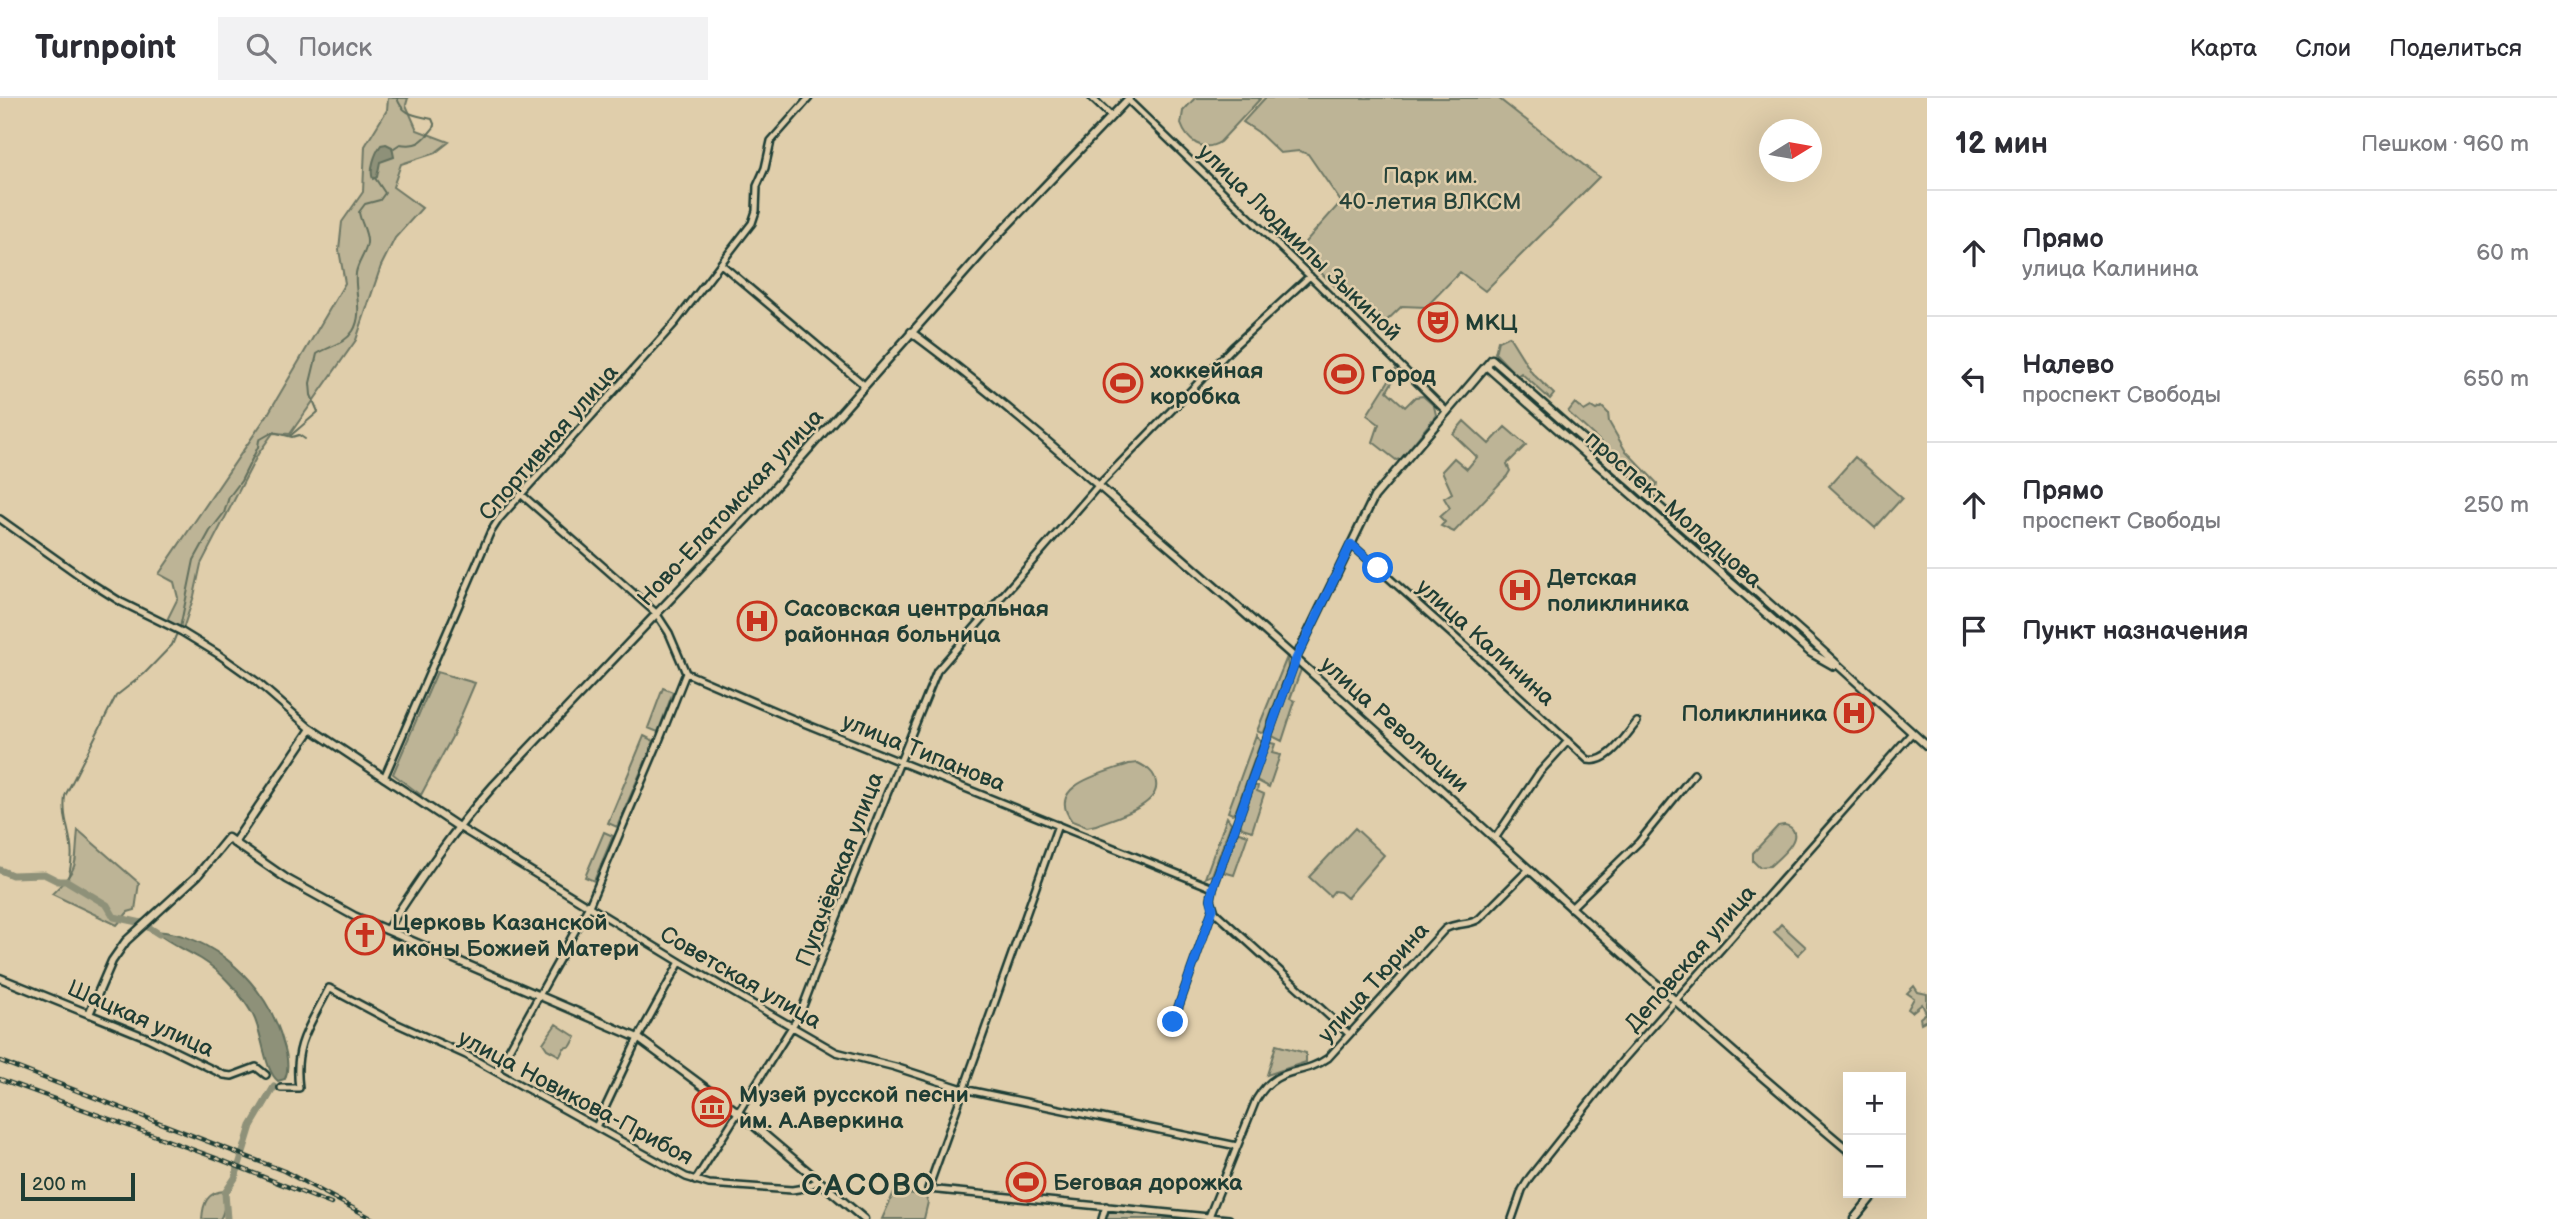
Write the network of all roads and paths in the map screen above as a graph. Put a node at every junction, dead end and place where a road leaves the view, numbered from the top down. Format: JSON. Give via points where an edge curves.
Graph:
{"nodes":[{"id":1,"x":809,"y":98,"type":"edge"},
{"id":2,"x":1092,"y":98,"type":"edge"},
{"id":3,"x":1128,"y":99,"type":"edge"},
{"id":4,"x":1111,"y":117,"type":"junction"},
{"id":5,"x":721,"y":264,"type":"junction"},
{"id":6,"x":1310,"y":276,"type":"junction"},
{"id":7,"x":911,"y":332,"type":"junction"},
{"id":8,"x":1486,"y":366,"type":"junction"},
{"id":9,"x":864,"y":385,"type":"junction"},
{"id":10,"x":1447,"y":412,"type":"junction"},
{"id":11,"x":1098,"y":486,"type":"junction"},
{"id":12,"x":522,"y":495,"type":"junction"},
{"id":13,"x":0,"y":519,"type":"edge"},
{"id":14,"x":1351,"y":544,"type":"junction"},
{"id":15,"x":656,"y":613,"type":"junction"},
{"id":16,"x":1296,"y":659,"type":"junction"},
{"id":17,"x":1843,"y":671,"type":"junction"},
{"id":18,"x":686,"y":673,"type":"junction"},
{"id":19,"x":1637,"y":722,"type":"dead end"},
{"id":20,"x":311,"y":729,"type":"junction"},
{"id":21,"x":1912,"y":733,"type":"junction"},
{"id":22,"x":1568,"y":741,"type":"junction"},
{"id":23,"x":1927,"y":746,"type":"edge"},
{"id":24,"x":900,"y":761,"type":"junction"},
{"id":25,"x":1694,"y":774,"type":"dead end"},
{"id":26,"x":384,"y":778,"type":"junction"},
{"id":27,"x":1058,"y":825,"type":"junction"},
{"id":28,"x":457,"y":826,"type":"junction"},
{"id":29,"x":1496,"y":837,"type":"junction"},
{"id":30,"x":231,"y":841,"type":"junction"},
{"id":31,"x":1529,"y":869,"type":"junction"},
{"id":32,"x":1213,"y":888,"type":"junction"},
{"id":33,"x":589,"y":906,"type":"junction"},
{"id":34,"x":1570,"y":908,"type":"junction"},
{"id":35,"x":1213,"y":909,"type":"junction"},
{"id":36,"x":387,"y":930,"type":"junction"},
{"id":37,"x":680,"y":962,"type":"junction"},
{"id":38,"x":0,"y":978,"type":"edge"},
{"id":39,"x":538,"y":994,"type":"junction"},
{"id":40,"x":1675,"y":1001,"type":"junction"},
{"id":41,"x":89,"y":1013,"type":"junction"},
{"id":42,"x":1173,"y":1022,"type":"dead end"},
{"id":43,"x":794,"y":1028,"type":"junction"},
{"id":44,"x":1349,"y":1034,"type":"junction"},
{"id":45,"x":638,"y":1038,"type":"junction"},
{"id":46,"x":497,"y":1071,"type":"junction"},
{"id":47,"x":266,"y":1075,"type":"dead end"},
{"id":48,"x":281,"y":1088,"type":"dead end"},
{"id":49,"x":964,"y":1089,"type":"junction"},
{"id":50,"x":740,"y":1113,"type":"junction"},
{"id":51,"x":596,"y":1127,"type":"junction"},
{"id":52,"x":1237,"y":1146,"type":"junction"},
{"id":53,"x":1843,"y":1146,"type":"edge"},
{"id":54,"x":695,"y":1181,"type":"junction"},
{"id":55,"x":818,"y":1181,"type":"junction"},
{"id":56,"x":1871,"y":1198,"type":"edge"},
{"id":57,"x":1106,"y":1206,"type":"junction"},
{"id":58,"x":1209,"y":1218,"type":"edge"},
{"id":59,"x":864,"y":1219,"type":"edge"},
{"id":60,"x":1102,"y":1219,"type":"edge"},
{"id":61,"x":1229,"y":1219,"type":"edge"},
{"id":62,"x":1512,"y":1219,"type":"edge"},
{"id":63,"x":1854,"y":1219,"type":"edge"}],
"edges":[{"from":1,"to":5,"type":"street","name":"Спортивная улица","via":[[771,141],[752,223]]},
{"from":2,"to":4,"type":"street"},
{"from":3,"to":4,"type":"main road","name":"Ново-Елатомская улица"},
{"from":3,"to":6,"type":"street","name":"улица Людмилы Зыкиной"},
{"from":4,"to":7,"type":"main road","name":"Ново-Елатомская улица"},
{"from":5,"to":9,"type":"street"},
{"from":5,"to":12,"type":"street","name":"Спортивная улица","via":[[658,343]]},
{"from":6,"to":10,"type":"street","name":"улица Людмилы Зыкиной"},
{"from":6,"to":11,"type":"street","name":"Пугачёвская улица","via":[[1217,362]]},
{"from":7,"to":9,"type":"main road","name":"Ново-Елатомская улица"},
{"from":7,"to":11,"type":"main road","name":"улица Революции","via":[[970,376]]},
{"from":8,"to":10,"type":"main road"},
{"from":8,"to":17,"type":"main road","name":"проспект Молодцова","via":[[1811,653]]},
{"from":8,"to":17,"type":"main road","name":"проспект Молодцова","via":[[1492,359]]},
{"from":9,"to":15,"type":"main road","name":"Ново-Елатомская улица"},
{"from":10,"to":14,"type":"main road","via":[[1374,497]]},
{"from":11,"to":16,"type":"main road","name":"улица Революции"},
{"from":11,"to":24,"type":"street","name":"Пугачёвская улица","via":[[937,671]]},
{"from":12,"to":15,"type":"street"},
{"from":12,"to":26,"type":"street","name":"Спортивная улица","via":[[499,519],[483,547]]},
{"from":13,"to":20,"type":"street","name":"Советская улица","via":[[83,579],[183,632],[256,681]]},
{"from":14,"to":16,"type":"main road"},
{"from":14,"to":22,"type":"street","name":"улица Калинина"},
{"from":15,"to":18,"type":"street"},
{"from":15,"to":28,"type":"main road","name":"Ново-Елатомская улица"},
{"from":16,"to":29,"type":"main road","name":"улица Революции"},
{"from":16,"to":32,"type":"street"},
{"from":17,"to":21,"type":"main road","name":"проспект Молодцова"},
{"from":18,"to":24,"type":"street","name":"улица Типанова"},
{"from":18,"to":33,"type":"street"},
{"from":19,"to":22,"type":"street","name":"улица Калинина","via":[[1598,760],[1585,758]]},
{"from":20,"to":26,"type":"main road","name":"Советская улица"},
{"from":20,"to":30,"type":"main road"},
{"from":21,"to":23,"type":"main road","name":"проспект Молодцова"},
{"from":21,"to":40,"type":"street","name":"Деповская улица"},
{"from":22,"to":29,"type":"street","via":[[1539,773]]},
{"from":24,"to":27,"type":"street","name":"улица Типанова"},
{"from":24,"to":43,"type":"street","name":"Пугачёвская улица"},
{"from":25,"to":34,"type":"street","via":[[1656,824]]},
{"from":26,"to":28,"type":"main road","name":"Советская улица"},
{"from":27,"to":32,"type":"street","name":"улица Типанова"},
{"from":27,"to":49,"type":"street"},
{"from":28,"to":33,"type":"street","name":"Советская улица"},
{"from":28,"to":36,"type":"main road","name":"Ново-Елатомская улица"},
{"from":29,"to":31,"type":"main road","name":"улица Революции"},
{"from":30,"to":36,"type":"main road","via":[[302,888]]},
{"from":30,"to":41,"type":"main road","via":[[133,935],[112,961]]},
{"from":31,"to":34,"type":"main road","name":"улица Революции"},
{"from":31,"to":44,"type":"street","name":"улица Тюрина","via":[[1479,919],[1445,929]]},
{"from":32,"to":35,"type":"street"},
{"from":33,"to":37,"type":"street","name":"Советская улица"},
{"from":33,"to":39,"type":"street"},
{"from":34,"to":40,"type":"main road","name":"улица Революции"},
{"from":35,"to":42,"type":"street"},
{"from":35,"to":44,"type":"street"},
{"from":36,"to":39,"type":"main road"},
{"from":37,"to":43,"type":"street","name":"Советская улица"},
{"from":37,"to":45,"type":"street"},
{"from":38,"to":41,"type":"main road","name":"Шацкая улица"},
{"from":39,"to":45,"type":"main road"},
{"from":39,"to":46,"type":"street"},
{"from":40,"to":53,"type":"main road","name":"улица Революции"},
{"from":40,"to":62,"type":"street","name":"Деповская улица","via":[[1530,1177]]},
{"from":41,"to":47,"type":"street","name":"Шацкая улица","via":[[224,1075],[256,1067]]},
{"from":43,"to":49,"type":"street","name":"Советская улица","via":[[836,1052]]},
{"from":43,"to":50,"type":"street","name":"Пугачёвская улица"},
{"from":44,"to":52,"type":"street","name":"улица Тюрина","via":[[1323,1062],[1267,1083]]},
{"from":45,"to":50,"type":"main road"},
{"from":45,"to":51,"type":"street"},
{"from":46,"to":48,"type":"street","name":"улица Новикова-Прибоя","via":[[329,988],[299,1048],[299,1088]]},
{"from":46,"to":51,"type":"street","name":"улица Новикова-Прибоя"},
{"from":49,"to":52,"type":"street","name":"Советская улица"},
{"from":49,"to":57,"type":"street","via":[[928,1189]]},
{"from":50,"to":54,"type":"street","name":"Пугачёвская улица"},
{"from":50,"to":55,"type":"main road"},
{"from":51,"to":54,"type":"street","name":"улица Новикова-Прибоя"},
{"from":52,"to":58,"type":"street"},
{"from":54,"to":55,"type":"street","name":"улица Новикова-Прибоя","via":[[792,1190]]},
{"from":55,"to":59,"type":"main road"},
{"from":56,"to":63,"type":"main road"},
{"from":57,"to":58,"type":"street"},
{"from":57,"to":60,"type":"street"},
{"from":58,"to":61,"type":"street"}]}
